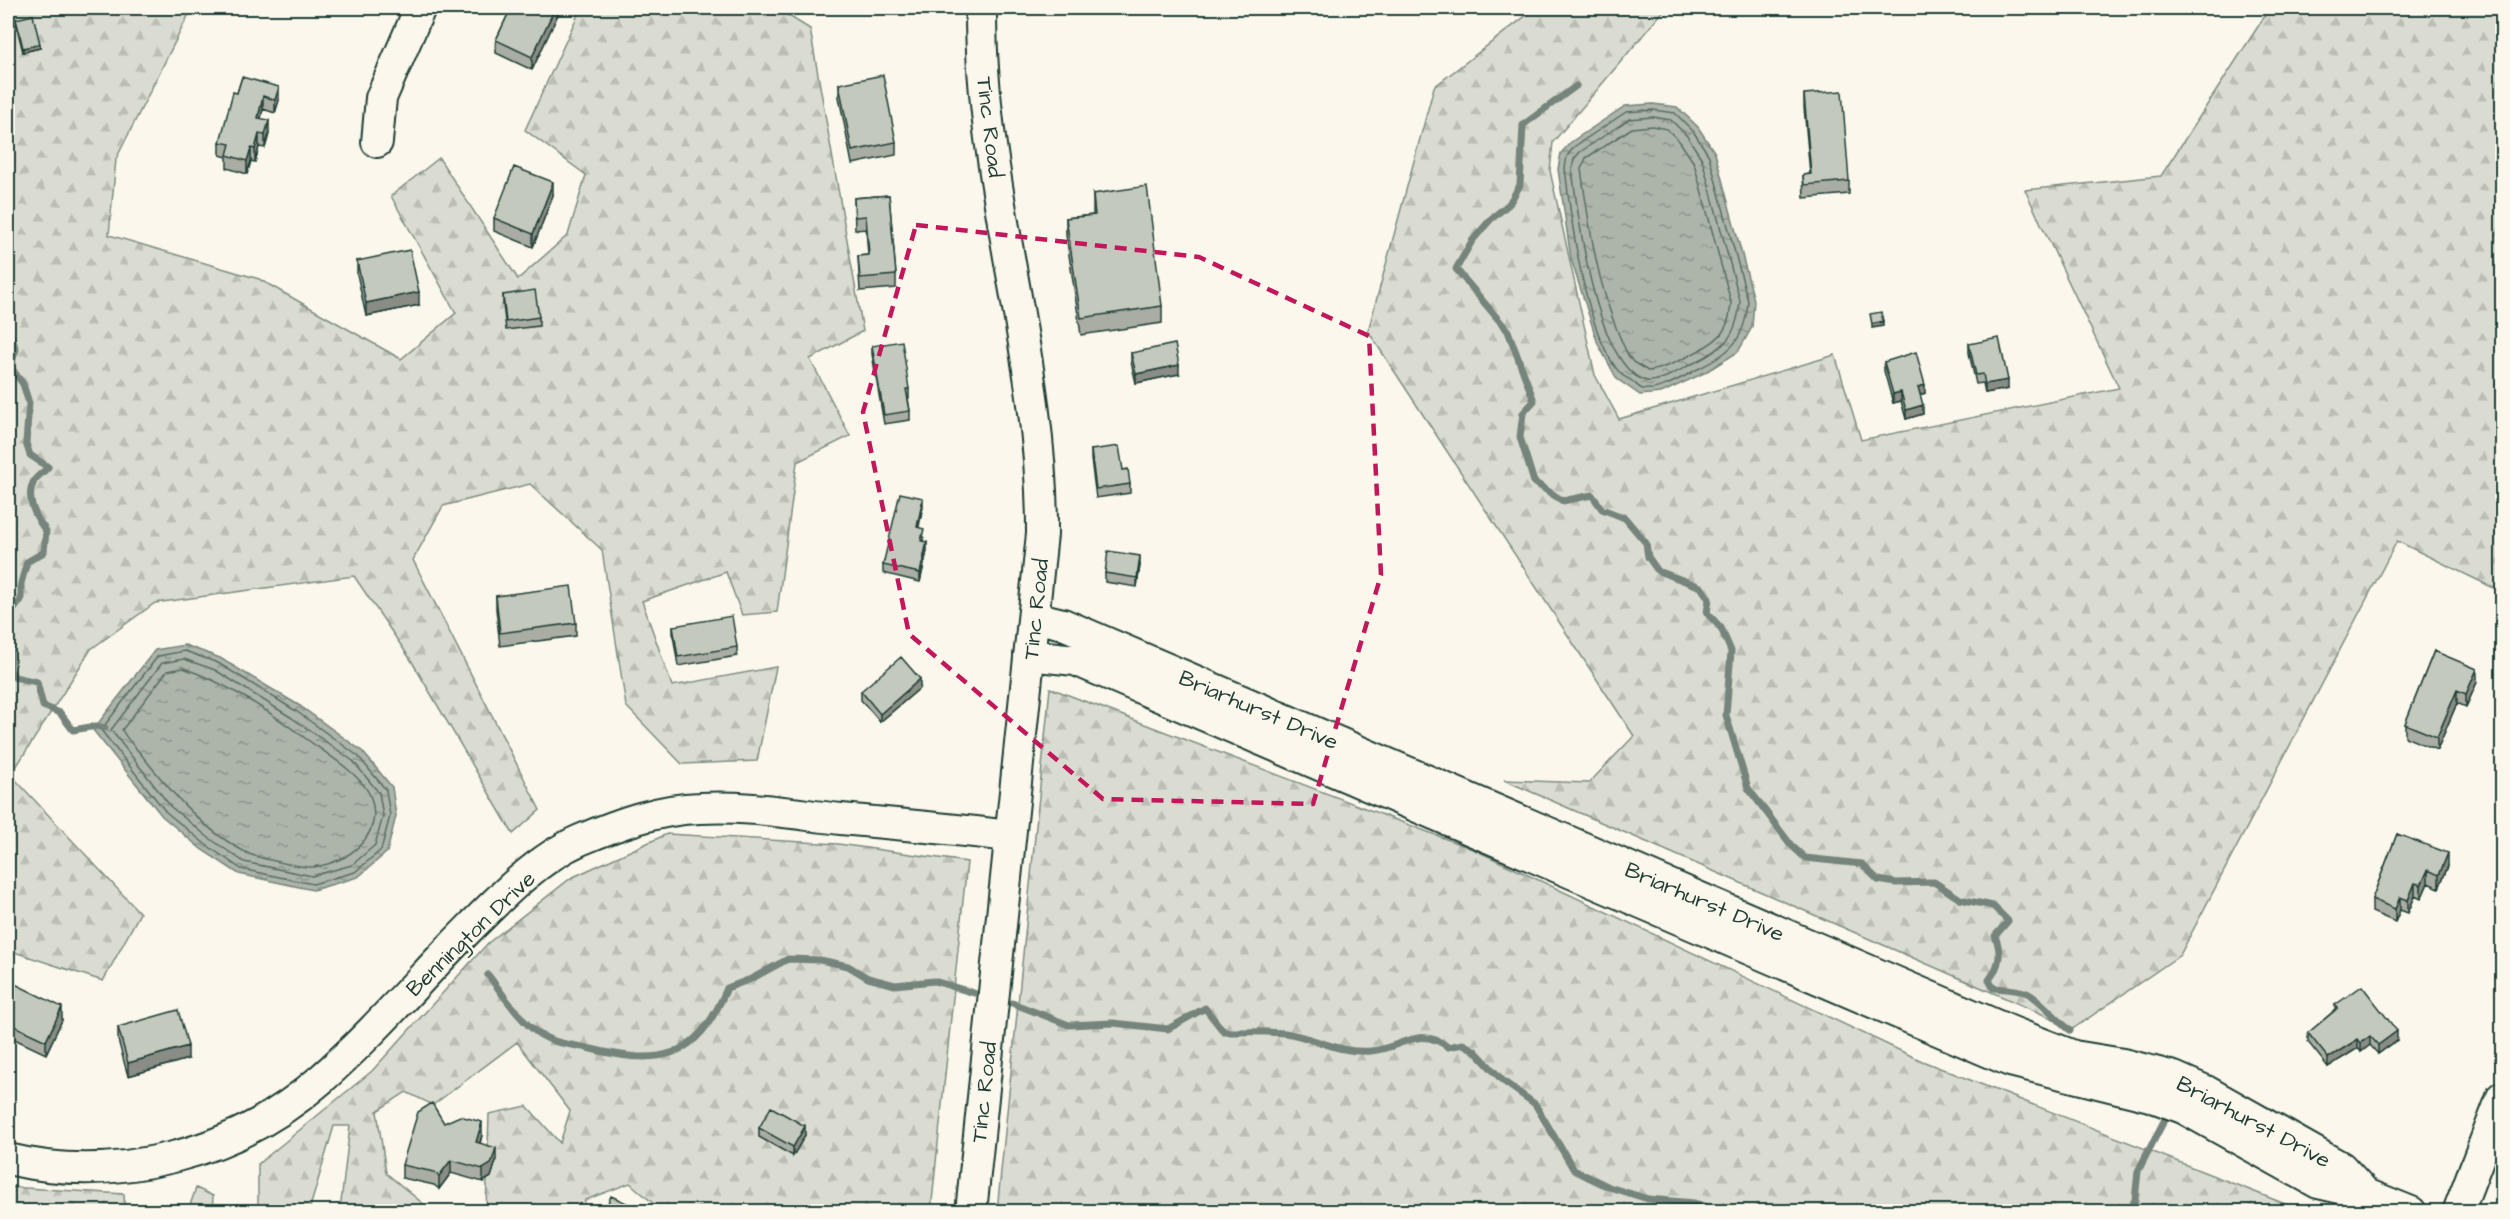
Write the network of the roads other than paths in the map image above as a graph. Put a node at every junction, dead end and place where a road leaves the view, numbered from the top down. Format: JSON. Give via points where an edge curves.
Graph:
{"nodes":[{"id":1,"x":420,"y":8,"type":"edge"},
{"id":2,"x":981,"y":8,"type":"edge"},
{"id":3,"x":377,"y":142,"type":"dead end"},
{"id":4,"x":1034,"y":617,"type":"junction"},
{"id":5,"x":1029,"y":655,"type":"junction"},
{"id":6,"x":1009,"y":836,"type":"junction"},
{"id":7,"x":2502,"y":1097,"type":"edge"},
{"id":8,"x":8,"y":1159,"type":"edge"},
{"id":9,"x":2366,"y":1194,"type":"junction"},
{"id":10,"x":971,"y":1212,"type":"edge"},
{"id":11,"x":2411,"y":1212,"type":"edge"},
{"id":12,"x":2458,"y":1212,"type":"edge"}],
"edges":[{"from":1,"to":3,"type":"street","via":[[381,98]]},
{"from":2,"to":4,"type":"street","name":"Tinc Road","via":[[990,131],[1040,471],[1042,534]]},
{"from":4,"to":5,"type":"street","name":"Tinc Road"},
{"from":4,"to":9,"type":"street","name":"Briarhurst Drive","via":[[1063,624],[2012,1032],[2074,1056],[2123,1064],[2195,1086],[2341,1167]]},
{"from":5,"to":6,"type":"street","name":"Tinc Road"},
{"from":5,"to":9,"type":"street","name":"Briarhurst Drive","via":[[1075,660],[2010,1061],[2150,1095],[2183,1108],[2318,1183]]},
{"from":6,"to":8,"type":"street","name":"Bennington Drive","via":[[748,808],[698,808],[617,825],[577,841],[538,866],[478,920],[318,1082],[252,1128],[170,1158],[124,1166],[73,1170]]},
{"from":6,"to":10,"type":"street","name":"Tinc Road"},
{"from":7,"to":12,"type":"street"},
{"from":9,"to":11,"type":"street","name":"Briarhurst Drive"}]}
